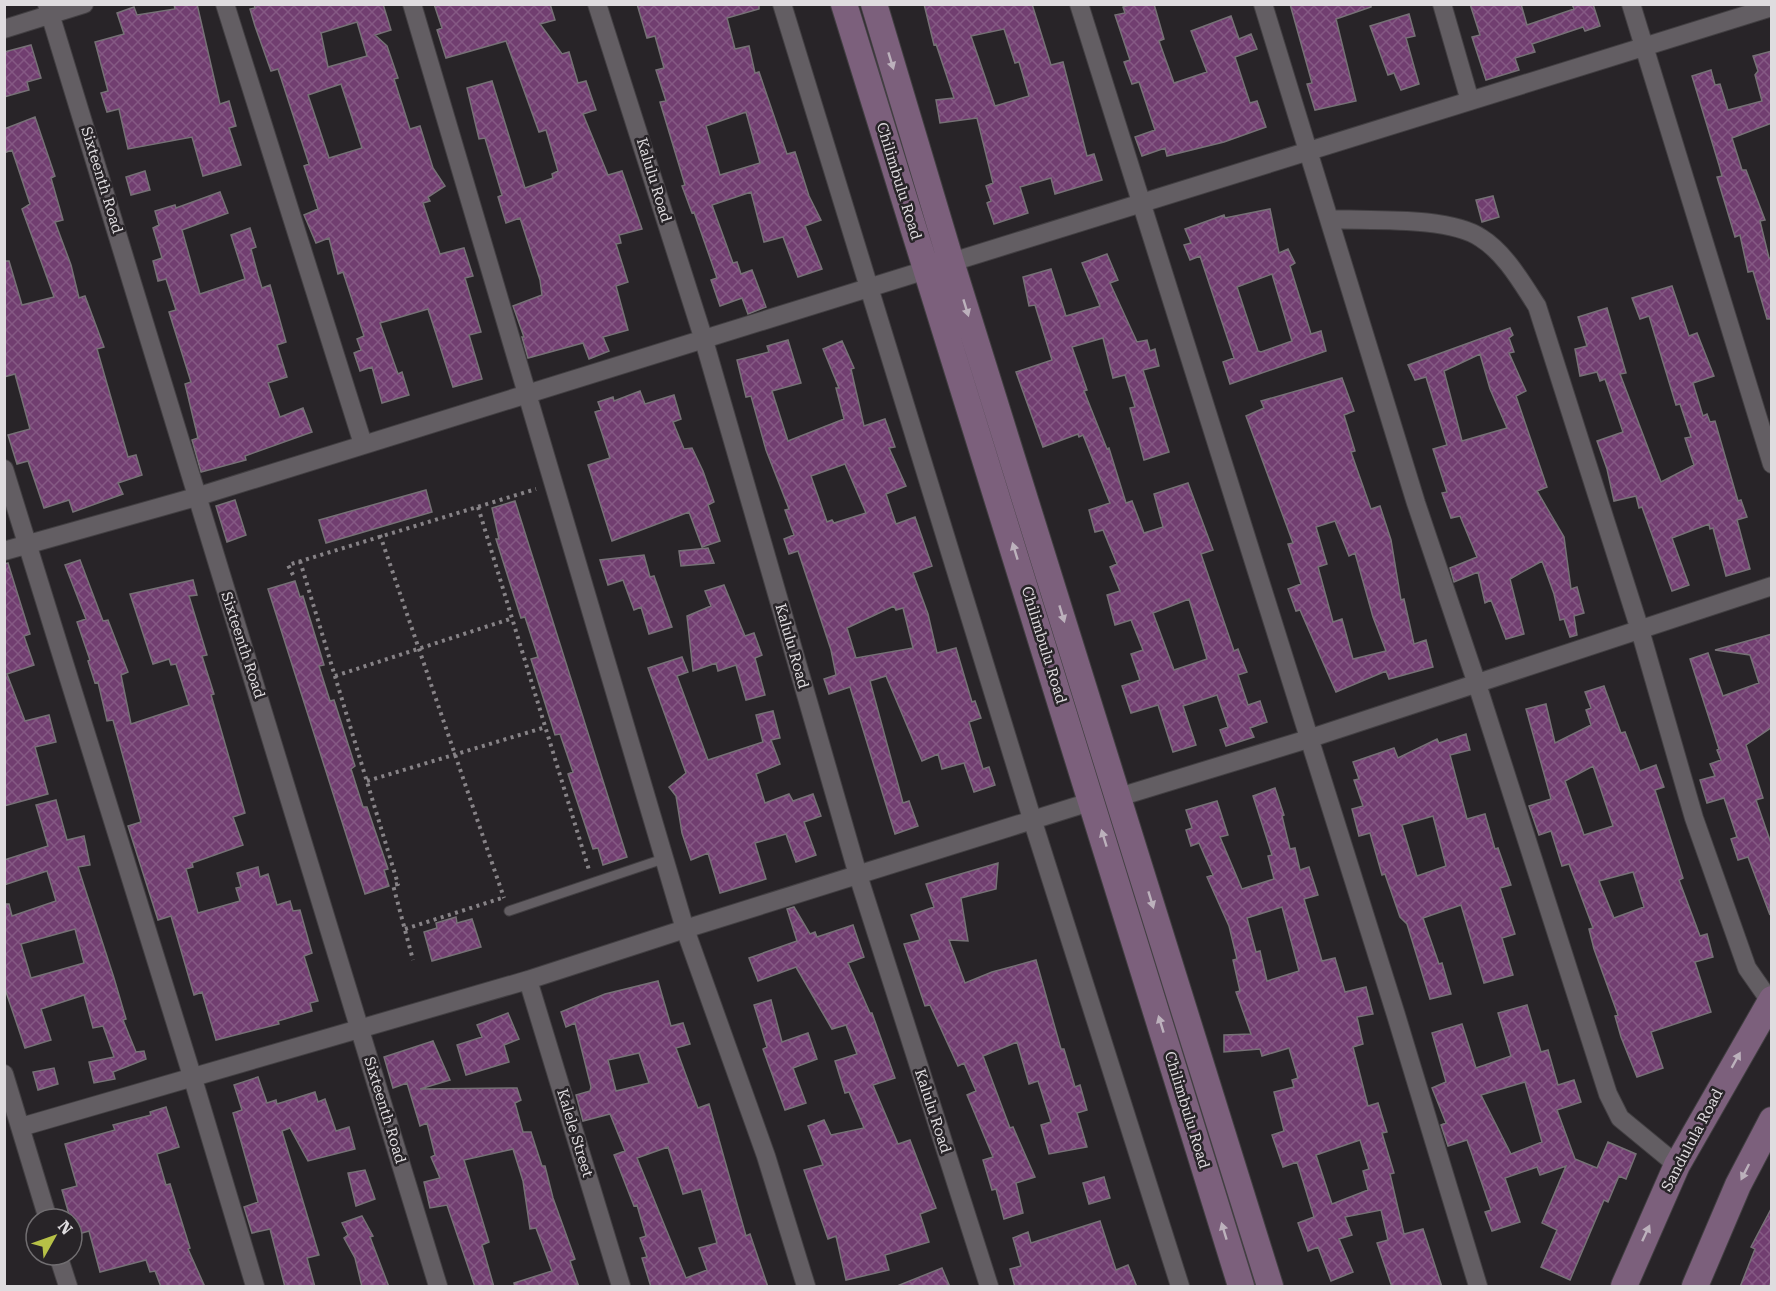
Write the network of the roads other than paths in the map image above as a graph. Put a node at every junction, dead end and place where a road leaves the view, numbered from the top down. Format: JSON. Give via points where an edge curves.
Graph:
{"nodes":[{"id":1,"x":84,"y":4,"type":"edge"},
{"id":2,"x":225,"y":4,"type":"edge"},
{"id":3,"x":412,"y":4,"type":"edge"},
{"id":4,"x":597,"y":4,"type":"edge"},
{"id":5,"x":782,"y":4,"type":"edge"},
{"id":6,"x":844,"y":4,"type":"edge"},
{"id":7,"x":874,"y":4,"type":"edge"},
{"id":8,"x":1079,"y":4,"type":"edge"},
{"id":9,"x":1263,"y":4,"type":"edge"},
{"id":10,"x":1442,"y":4,"type":"edge"},
{"id":11,"x":1631,"y":4,"type":"edge"},
{"id":12,"x":1772,"y":7,"type":"edge"},
{"id":13,"x":48,"y":9,"type":"edge"},
{"id":14,"x":4,"y":29,"type":"edge"},
{"id":15,"x":1645,"y":48,"type":"junction"},
{"id":16,"x":1470,"y":101,"type":"junction"},
{"id":17,"x":1309,"y":151,"type":"junction"},
{"id":18,"x":1142,"y":203,"type":"junction"},
{"id":19,"x":1330,"y":219,"type":"junction"},
{"id":20,"x":951,"y":262,"type":"junction"},
{"id":21,"x":927,"y":271,"type":"junction"},
{"id":22,"x":869,"y":288,"type":"junction"},
{"id":23,"x":703,"y":337,"type":"junction"},
{"id":24,"x":528,"y":394,"type":"junction"},
{"id":25,"x":363,"y":444,"type":"junction"},
{"id":26,"x":1772,"y":464,"type":"edge"},
{"id":27,"x":4,"y":469,"type":"edge"},
{"id":28,"x":196,"y":497,"type":"junction"},
{"id":29,"x":28,"y":544,"type":"junction"},
{"id":30,"x":4,"y":551,"type":"edge"},
{"id":31,"x":1772,"y":586,"type":"edge"},
{"id":32,"x":1640,"y":630,"type":"junction"},
{"id":33,"x":1477,"y":684,"type":"junction"},
{"id":34,"x":1308,"y":739,"type":"junction"},
{"id":35,"x":1119,"y":797,"type":"junction"},
{"id":36,"x":1093,"y":801,"type":"junction"},
{"id":37,"x":1033,"y":822,"type":"junction"},
{"id":38,"x":663,"y":859,"type":"junction"},
{"id":39,"x":858,"y":875,"type":"junction"},
{"id":40,"x":509,"y":911,"type":"road end"},
{"id":41,"x":685,"y":928,"type":"junction"},
{"id":42,"x":528,"y":980,"type":"junction"},
{"id":43,"x":1771,"y":1000,"type":"edge"},
{"id":44,"x":360,"y":1027,"type":"junction"},
{"id":45,"x":4,"y":1074,"type":"edge"},
{"id":46,"x":193,"y":1079,"type":"junction"},
{"id":47,"x":1772,"y":1120,"type":"edge"},
{"id":48,"x":21,"y":1127,"type":"junction"},
{"id":49,"x":1677,"y":1165,"type":"junction"},
{"id":50,"x":44,"y":1207,"type":"edge"},
{"id":51,"x":62,"y":1267,"type":"edge"},
{"id":52,"x":1268,"y":1281,"type":"edge"},
{"id":53,"x":1238,"y":1286,"type":"edge"},
{"id":54,"x":68,"y":1287,"type":"edge"},
{"id":55,"x":255,"y":1287,"type":"edge"},
{"id":56,"x":438,"y":1287,"type":"edge"},
{"id":57,"x":621,"y":1287,"type":"edge"},
{"id":58,"x":806,"y":1287,"type":"edge"},
{"id":59,"x":989,"y":1287,"type":"edge"},
{"id":60,"x":1180,"y":1287,"type":"edge"},
{"id":61,"x":1478,"y":1287,"type":"edge"},
{"id":62,"x":1624,"y":1287,"type":"edge"},
{"id":63,"x":1695,"y":1287,"type":"edge"}],
"edges":[{"from":1,"to":13,"type":"street"},
{"from":2,"to":25,"type":"street"},
{"from":3,"to":24,"type":"street"},
{"from":4,"to":23,"type":"street","name":"Kalulu Road"},
{"from":5,"to":22,"type":"street"},
{"from":6,"to":21,"type":"main road","name":"Chilimbulu Road"},
{"from":7,"to":20,"type":"main road","name":"Chilimbulu Road","one_way":true},
{"from":8,"to":18,"type":"street"},
{"from":9,"to":17,"type":"street"},
{"from":10,"to":16,"type":"street"},
{"from":11,"to":15,"type":"street"},
{"from":12,"to":15,"type":"street"},
{"from":13,"to":14,"type":"street"},
{"from":13,"to":28,"type":"street","name":"Sixteenth Road"},
{"from":15,"to":16,"type":"street"},
{"from":15,"to":26,"type":"street"},
{"from":16,"to":17,"type":"street"},
{"from":17,"to":18,"type":"street"},
{"from":17,"to":19,"type":"street"},
{"from":18,"to":20,"type":"street"},
{"from":18,"to":34,"type":"street"},
{"from":19,"to":32,"type":"street","via":[[1448,225],[1481,237],[1522,283],[1545,328]]},
{"from":19,"to":33,"type":"street","via":[[1416,503]]},
{"from":20,"to":21,"type":"street"},
{"from":20,"to":35,"type":"main road","name":"Chilimbulu Road","one_way":true},
{"from":21,"to":22,"type":"street"},
{"from":36,"to":21,"type":"main road","name":"Chilimbulu Road","one_way":true},
{"from":22,"to":23,"type":"street"},
{"from":22,"to":37,"type":"street"},
{"from":23,"to":24,"type":"street"},
{"from":23,"to":39,"type":"street","name":"Kalulu Road"},
{"from":24,"to":25,"type":"street"},
{"from":24,"to":38,"type":"street"},
{"from":25,"to":28,"type":"street"},
{"from":27,"to":29,"type":"street"},
{"from":28,"to":29,"type":"street"},
{"from":28,"to":44,"type":"street","name":"Sixteenth Road"},
{"from":29,"to":30,"type":"street"},
{"from":29,"to":46,"type":"street"},
{"from":31,"to":32,"type":"street"},
{"from":32,"to":33,"type":"street"},
{"from":32,"to":43,"type":"street","via":[[1694,818],[1747,968]]},
{"from":33,"to":34,"type":"street"},
{"from":33,"to":49,"type":"street","via":[[1608,1094],[1620,1118]]},
{"from":34,"to":35,"type":"street"},
{"from":34,"to":61,"type":"street"},
{"from":35,"to":52,"type":"main road","name":"Chilimbulu Road","one_way":true},
{"from":36,"to":37,"type":"street"},
{"from":53,"to":36,"type":"main road","name":"Chilimbulu Road","one_way":true},
{"from":37,"to":39,"type":"street"},
{"from":37,"to":60,"type":"street"},
{"from":38,"to":40,"type":"lane"},
{"from":38,"to":41,"type":"street"},
{"from":39,"to":41,"type":"street"},
{"from":39,"to":59,"type":"street","name":"Kalulu Road"},
{"from":41,"to":42,"type":"street"},
{"from":41,"to":58,"type":"street","via":[[766,1156]]},
{"from":42,"to":44,"type":"street"},
{"from":42,"to":57,"type":"street","name":"Kalele Street"},
{"from":49,"to":43,"type":"main road","name":"Sandulula Road","one_way":true},
{"from":44,"to":46,"type":"street"},
{"from":44,"to":56,"type":"street","name":"Sixteenth Road"},
{"from":45,"to":48,"type":"street"},
{"from":46,"to":48,"type":"street"},
{"from":46,"to":55,"type":"street"},
{"from":47,"to":63,"type":"main road","one_way":true,"via":[[1738,1185]]},
{"from":48,"to":50,"type":"street"},
{"from":62,"to":49,"type":"main road","name":"Sandulula Road","one_way":true},
{"from":51,"to":54,"type":"street"},
{"from":52,"to":53,"type":"street"}]}
